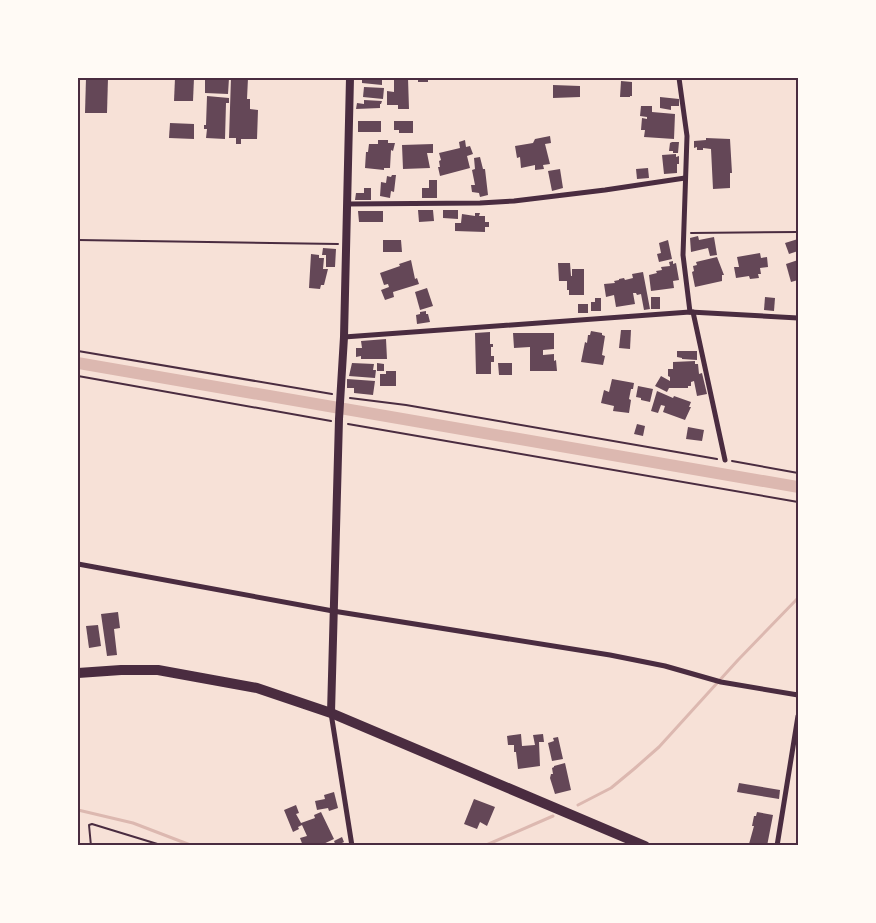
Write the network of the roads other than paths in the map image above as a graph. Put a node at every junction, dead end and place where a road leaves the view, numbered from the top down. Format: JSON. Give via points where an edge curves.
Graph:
{"nodes":[{"id":1,"x":350,"y":78,"type":"edge"},
{"id":2,"x":679,"y":78,"type":"edge"},
{"id":3,"x":685,"y":178,"type":"junction"},
{"id":4,"x":348,"y":204,"type":"junction"},
{"id":5,"x":691,"y":312,"type":"junction"},
{"id":6,"x":798,"y":318,"type":"edge"},
{"id":7,"x":344,"y":337,"type":"junction"},
{"id":8,"x":725,"y":460,"type":"road end"},
{"id":9,"x":78,"y":564,"type":"edge"},
{"id":10,"x":333,"y":611,"type":"junction"},
{"id":11,"x":78,"y":673,"type":"edge"},
{"id":12,"x":798,"y":695,"type":"edge"},
{"id":13,"x":331,"y":713,"type":"junction"},
{"id":14,"x":798,"y":716,"type":"edge"},
{"id":15,"x":352,"y":846,"type":"edge"},
{"id":16,"x":645,"y":846,"type":"edge"},
{"id":17,"x":777,"y":846,"type":"edge"}],
"edges":[{"from":1,"to":4,"type":"street"},
{"from":2,"to":3,"type":"street","via":[[687,136]]},
{"from":3,"to":4,"type":"street","via":[[480,204]]},
{"from":3,"to":5,"type":"street","via":[[683,255]]},
{"from":4,"to":7,"type":"street"},
{"from":5,"to":6,"type":"street"},
{"from":5,"to":7,"type":"street"},
{"from":5,"to":8,"type":"street"},
{"from":7,"to":10,"type":"street"},
{"from":9,"to":10,"type":"street"},
{"from":10,"to":12,"type":"street","via":[[610,655],[720,682]]},
{"from":10,"to":13,"type":"street"},
{"from":11,"to":13,"type":"main road","via":[[158,670],[257,688]]},
{"from":13,"to":15,"type":"street"},
{"from":13,"to":16,"type":"main road"},
{"from":14,"to":17,"type":"street"}]}
